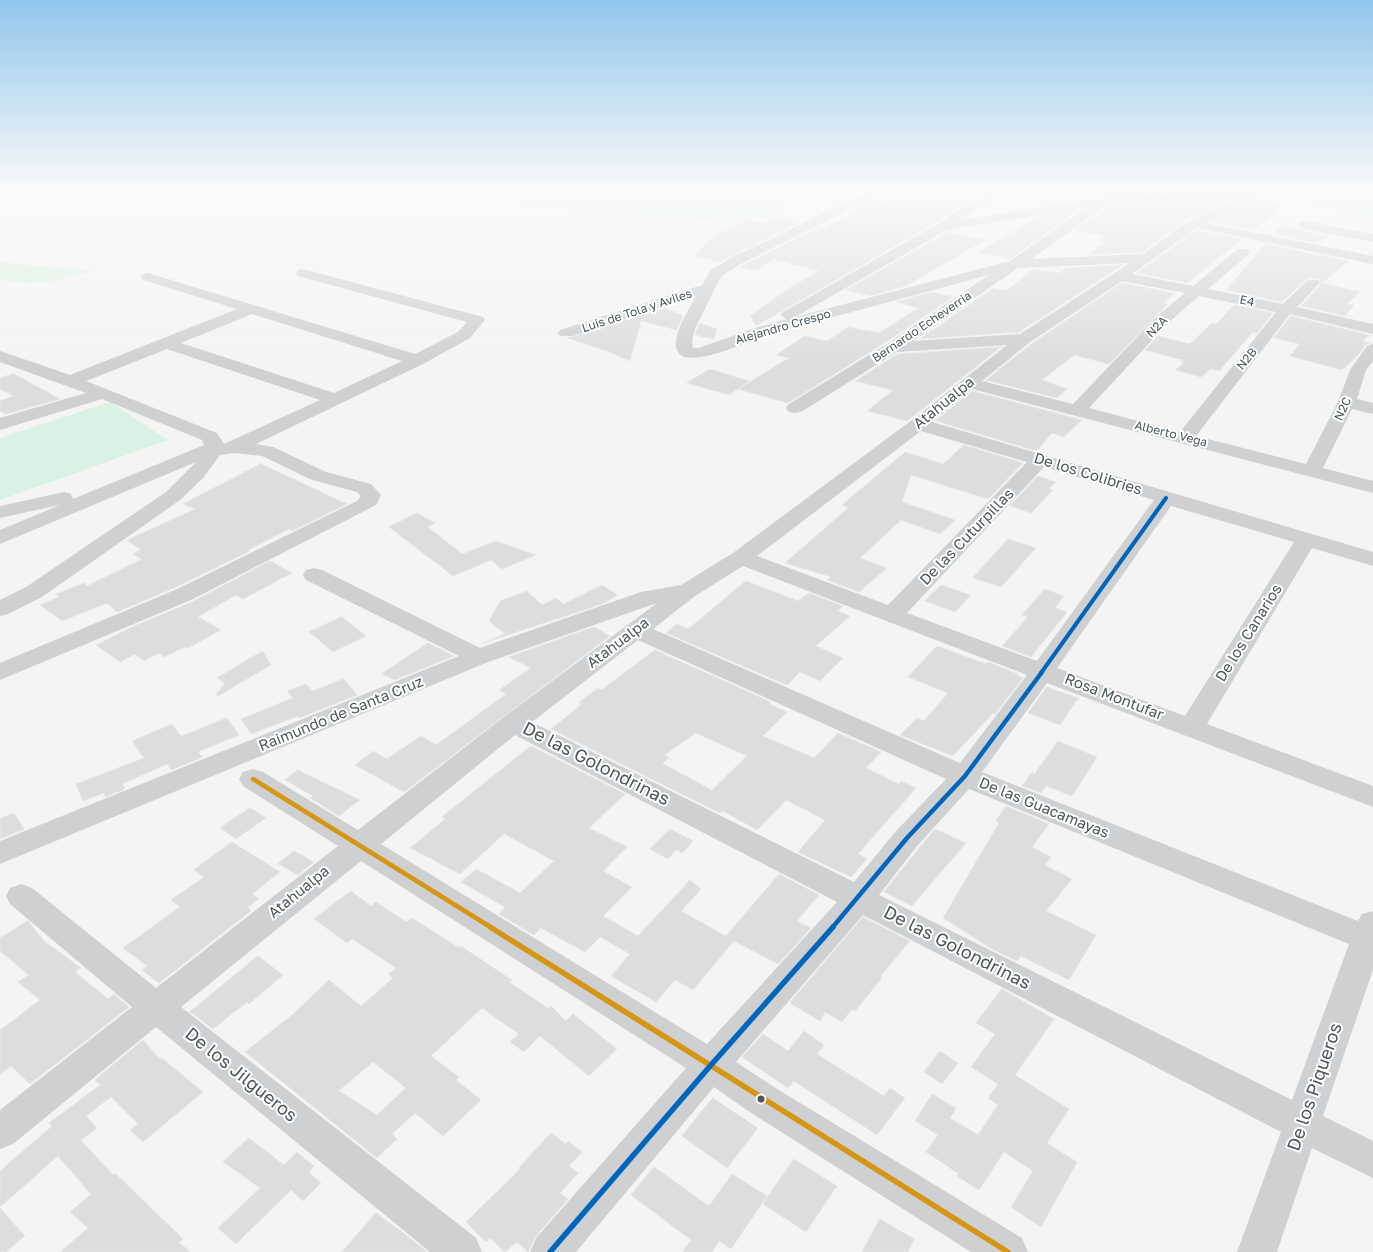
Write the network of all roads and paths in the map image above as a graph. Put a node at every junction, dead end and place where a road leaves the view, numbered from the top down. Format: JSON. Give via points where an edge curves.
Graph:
{"nodes":[{"id":1,"x":761,"y":248,"type":"edge"},
{"id":2,"x":906,"y":248,"type":"edge"},
{"id":3,"x":1037,"y":248,"type":"edge"},
{"id":4,"x":1161,"y":248,"type":"edge"},
{"id":5,"x":1317,"y":248,"type":"edge"},
{"id":6,"x":1243,"y":252,"type":"dead end"},
{"id":7,"x":1147,"y":258,"type":"junction"},
{"id":8,"x":1373,"y":260,"type":"edge"},
{"id":9,"x":1015,"y":264,"type":"junction"},
{"id":10,"x":303,"y":273,"type":"dead end"},
{"id":11,"x":1120,"y":276,"type":"junction"},
{"id":12,"x":148,"y":277,"type":"dead end"},
{"id":13,"x":1313,"y":283,"type":"dead end"},
{"id":14,"x":708,"y":288,"type":"junction"},
{"id":15,"x":1197,"y":290,"type":"junction"},
{"id":16,"x":251,"y":309,"type":"junction"},
{"id":17,"x":1286,"y":309,"type":"junction"},
{"id":18,"x":1373,"y":329,"type":"edge"},
{"id":19,"x":761,"y":331,"type":"junction"},
{"id":20,"x":566,"y":334,"type":"dead end"},
{"id":21,"x":1024,"y":339,"type":"junction"},
{"id":22,"x":166,"y":343,"type":"junction"},
{"id":23,"x":893,"y":347,"type":"junction"},
{"id":24,"x":1373,"y":349,"type":"edge"},
{"id":25,"x":0,"y":356,"type":"edge"},
{"id":26,"x":417,"y":360,"type":"junction"},
{"id":27,"x":71,"y":381,"type":"junction"},
{"id":28,"x":969,"y":383,"type":"junction"},
{"id":29,"x":104,"y":393,"type":"junction"},
{"id":30,"x":335,"y":400,"type":"junction"},
{"id":31,"x":1347,"y":402,"type":"junction"},
{"id":32,"x":795,"y":408,"type":"dead end"},
{"id":33,"x":1373,"y":409,"type":"edge"},
{"id":34,"x":1078,"y":410,"type":"junction"},
{"id":35,"x":0,"y":424,"type":"edge"},
{"id":36,"x":918,"y":424,"type":"junction"},
{"id":37,"x":1185,"y":437,"type":"junction"},
{"id":38,"x":214,"y":447,"type":"junction"},
{"id":39,"x":235,"y":447,"type":"junction"},
{"id":40,"x":1040,"y":460,"type":"junction"},
{"id":41,"x":1312,"y":470,"type":"junction"},
{"id":42,"x":132,"y":483,"type":"junction"},
{"id":43,"x":1373,"y":487,"type":"edge"},
{"id":44,"x":1166,"y":498,"type":"junction"},
{"id":45,"x":0,"y":512,"type":"edge"},
{"id":46,"x":0,"y":538,"type":"edge"},
{"id":47,"x":1307,"y":539,"type":"junction"},
{"id":48,"x":741,"y":558,"type":"junction"},
{"id":49,"x":1373,"y":559,"type":"edge"},
{"id":50,"x":314,"y":574,"type":"dead end"},
{"id":51,"x":687,"y":591,"type":"junction"},
{"id":52,"x":0,"y":608,"type":"edge"},
{"id":53,"x":893,"y":614,"type":"junction"},
{"id":54,"x":636,"y":630,"type":"junction"},
{"id":55,"x":479,"y":657,"type":"junction"},
{"id":56,"x":1043,"y":671,"type":"junction"},
{"id":57,"x":0,"y":672,"type":"edge"},
{"id":58,"x":513,"y":723,"type":"junction"},
{"id":59,"x":1192,"y":727,"type":"junction"},
{"id":60,"x":965,"y":776,"type":"junction"},
{"id":61,"x":253,"y":779,"type":"dead end"},
{"id":62,"x":1373,"y":797,"type":"edge"},
{"id":63,"x":357,"y":846,"type":"junction"},
{"id":64,"x":0,"y":853,"type":"edge"},
{"id":65,"x":21,"y":896,"type":"dead end"},
{"id":66,"x":859,"y":898,"type":"junction"},
{"id":67,"x":1371,"y":934,"type":"edge"},
{"id":68,"x":156,"y":1007,"type":"junction"},
{"id":69,"x":712,"y":1065,"type":"junction"},
{"id":70,"x":1302,"y":1124,"type":"junction"},
{"id":71,"x":0,"y":1132,"type":"edge"},
{"id":72,"x":1373,"y":1160,"type":"edge"},
{"id":73,"x":462,"y":1252,"type":"edge"},
{"id":74,"x":550,"y":1252,"type":"edge"},
{"id":75,"x":1008,"y":1252,"type":"edge"},
{"id":76,"x":1257,"y":1252,"type":"edge"}],
"edges":[{"from":1,"to":14,"type":"street","name":"Alejandro Crespo","via":[[716,273]]},
{"from":2,"to":19,"type":"street"},
{"from":3,"to":9,"type":"street","name":"Bernardo Echeverria"},
{"from":4,"to":7,"type":"street","name":"Atahualpa"},
{"from":5,"to":8,"type":"street"},
{"from":6,"to":15,"type":"street","name":"N2A"},
{"from":7,"to":9,"type":"street","name":"Alejandro Crespo"},
{"from":7,"to":11,"type":"street","name":"Atahualpa"},
{"from":9,"to":19,"type":"street","name":"Alejandro Crespo"},
{"from":9,"to":23,"type":"street","name":"Bernardo Echeverria"},
{"from":10,"to":26,"type":"street","via":[[478,320],[464,335]]},
{"from":11,"to":15,"type":"street","name":"E4"},
{"from":11,"to":21,"type":"street","name":"Atahualpa"},
{"from":12,"to":16,"type":"street"},
{"from":13,"to":17,"type":"street","name":"N2B"},
{"from":14,"to":19,"type":"street","name":"Alejandro Crespo","via":[[686,329],[685,351],[702,353]]},
{"from":14,"to":20,"type":"street","name":"Luis de Tola y Aviles"},
{"from":15,"to":17,"type":"street","name":"E4"},
{"from":15,"to":34,"type":"street","name":"N2A","via":[[1162,320]]},
{"from":16,"to":22,"type":"street"},
{"from":16,"to":26,"type":"street"},
{"from":17,"to":18,"type":"street","name":"E4"},
{"from":17,"to":37,"type":"street","name":"N2B"},
{"from":21,"to":23,"type":"street"},
{"from":21,"to":28,"type":"street","name":"Atahualpa"},
{"from":22,"to":27,"type":"street"},
{"from":22,"to":30,"type":"street"},
{"from":23,"to":32,"type":"street","name":"Bernardo Echeverria"},
{"from":24,"to":31,"type":"street","name":"N2C","via":[[1358,370]]},
{"from":25,"to":27,"type":"street"},
{"from":26,"to":30,"type":"street"},
{"from":27,"to":29,"type":"street"},
{"from":28,"to":34,"type":"street","name":"Alberto Vega"},
{"from":28,"to":36,"type":"street","name":"Atahualpa"},
{"from":29,"to":35,"type":"street"},
{"from":29,"to":38,"type":"street","via":[[210,437]]},
{"from":30,"to":39,"type":"street"},
{"from":31,"to":33,"type":"street"},
{"from":31,"to":41,"type":"street","name":"N2C"},
{"from":34,"to":37,"type":"street","name":"Alberto Vega"},
{"from":36,"to":40,"type":"street","name":"De los Colibries"},
{"from":36,"to":48,"type":"street","name":"Atahualpa"},
{"from":37,"to":41,"type":"street","name":"Alberto Vega"},
{"from":38,"to":39,"type":"street","via":[[223,450]]},
{"from":38,"to":42,"type":"street"},
{"from":38,"to":52,"type":"street","via":[[196,474],[173,496],[34,592]]},
{"from":39,"to":57,"type":"street","via":[[266,452],[319,476],[364,488],[371,495],[369,501],[183,596]]},
{"from":40,"to":44,"type":"street","name":"De los Colibries"},
{"from":40,"to":53,"type":"street","name":"De las Cuturpillas"},
{"from":41,"to":43,"type":"street","name":"Alberto Vega"},
{"from":42,"to":45,"type":"street"},
{"from":42,"to":46,"type":"street"},
{"from":44,"to":47,"type":"street","name":"De los Colibries"},
{"from":44,"to":56,"type":"street"},
{"from":47,"to":49,"type":"street","name":"De los Colibries"},
{"from":47,"to":59,"type":"street","name":"De los Canarios"},
{"from":48,"to":51,"type":"street","name":"Atahualpa"},
{"from":48,"to":53,"type":"street","name":"Rosa Montufar"},
{"from":50,"to":55,"type":"street"},
{"from":51,"to":54,"type":"street","name":"Atahualpa"},
{"from":51,"to":55,"type":"street","name":"Raimundo de Santa Cruz","via":[[649,596]]},
{"from":53,"to":56,"type":"street","name":"Rosa Montufar"},
{"from":54,"to":58,"type":"street","name":"Atahualpa"},
{"from":54,"to":60,"type":"street","name":"De las Guacamayas"},
{"from":55,"to":64,"type":"street","name":"Raimundo de Santa Cruz"},
{"from":56,"to":59,"type":"street","name":"Rosa Montufar"},
{"from":56,"to":60,"type":"street"},
{"from":58,"to":63,"type":"street","name":"Atahualpa"},
{"from":58,"to":66,"type":"street","name":"De las Golondrinas"},
{"from":59,"to":62,"type":"street","name":"Rosa Montufar"},
{"from":60,"to":66,"type":"street","via":[[907,838]]},
{"from":60,"to":67,"type":"street","name":"De las Guacamayas"},
{"from":61,"to":63,"type":"street"},
{"from":63,"to":68,"type":"street","name":"Atahualpa"},
{"from":63,"to":69,"type":"street"},
{"from":65,"to":68,"type":"street","name":"De los Jilgueros"},
{"from":66,"to":69,"type":"street"},
{"from":66,"to":70,"type":"street","name":"De las Golondrinas"},
{"from":67,"to":70,"type":"street","name":"De los Piqueros"},
{"from":68,"to":71,"type":"street","name":"Atahualpa"},
{"from":68,"to":73,"type":"street","name":"De los Jilgueros"},
{"from":69,"to":74,"type":"street"},
{"from":69,"to":75,"type":"street","via":[[761,1099]]},
{"from":70,"to":72,"type":"street","name":"De las Golondrinas"},
{"from":70,"to":76,"type":"street","name":"De los Piqueros"}]}
